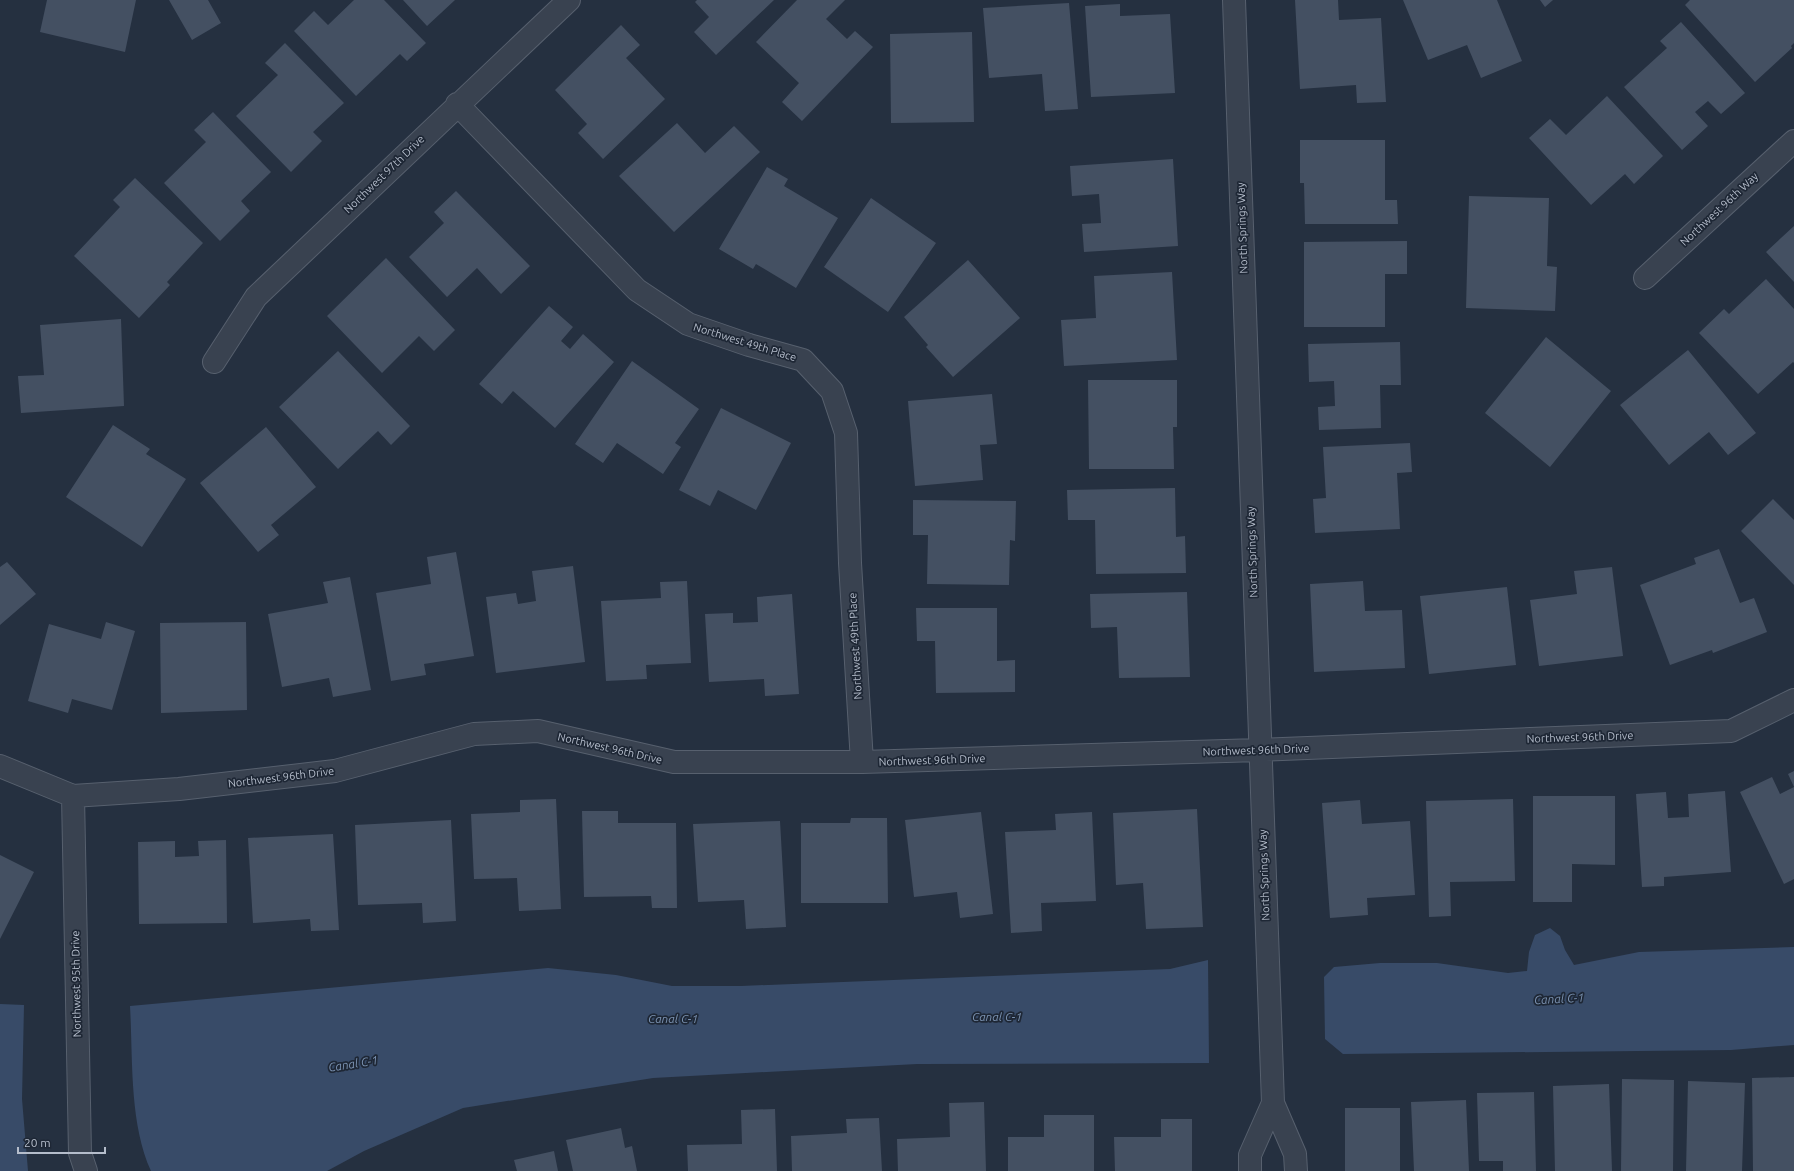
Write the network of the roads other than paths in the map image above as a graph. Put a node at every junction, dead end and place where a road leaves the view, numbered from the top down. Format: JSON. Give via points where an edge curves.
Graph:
{"nodes":[{"id":1,"x":569,"y":0,"type":"edge"},
{"id":2,"x":1234,"y":0,"type":"edge"},
{"id":3,"x":458,"y":104,"type":"junction"},
{"id":4,"x":1794,"y":141,"type":"edge"},
{"id":5,"x":1645,"y":278,"type":"dead end"},
{"id":6,"x":214,"y":362,"type":"dead end"},
{"id":7,"x":1794,"y":700,"type":"edge"},
{"id":8,"x":1259,"y":750,"type":"junction"},
{"id":9,"x":862,"y":762,"type":"junction"},
{"id":10,"x":0,"y":766,"type":"edge"},
{"id":11,"x":73,"y":796,"type":"junction"},
{"id":12,"x":1273,"y":1103,"type":"junction"},
{"id":13,"x":86,"y":1171,"type":"edge"},
{"id":14,"x":1250,"y":1171,"type":"edge"},
{"id":15,"x":1296,"y":1171,"type":"edge"}],
"edges":[{"from":1,"to":3,"type":"street","name":"Northwest 97th Drive"},
{"from":2,"to":8,"type":"street","name":"North Springs Way"},
{"from":3,"to":6,"type":"street","name":"Northwest 97th Drive","via":[[256,297]]},
{"from":3,"to":9,"type":"street","name":"Northwest 49th Place","via":[[637,290],[688,324],[803,360],[832,391],[846,433],[850,563]]},
{"from":4,"to":5,"type":"street","name":"Northwest 96th Way"},
{"from":7,"to":8,"type":"street","name":"Northwest 96th Drive","via":[[1730,731]]},
{"from":8,"to":9,"type":"street","name":"Northwest 96th Drive"},
{"from":8,"to":12,"type":"street","name":"North Springs Way"},
{"from":9,"to":11,"type":"street","name":"Northwest 96th Drive","via":[[674,762],[538,731],[474,734],[335,771],[179,789]]},
{"from":10,"to":11,"type":"street"},
{"from":11,"to":13,"type":"street","name":"Northwest 95th Drive","via":[[80,1153]]},
{"from":12,"to":14,"type":"street","name":"North Springs Way","via":[[1250,1155]]},
{"from":12,"to":15,"type":"street","name":"North Springs Way","via":[[1295,1154]]}]}
